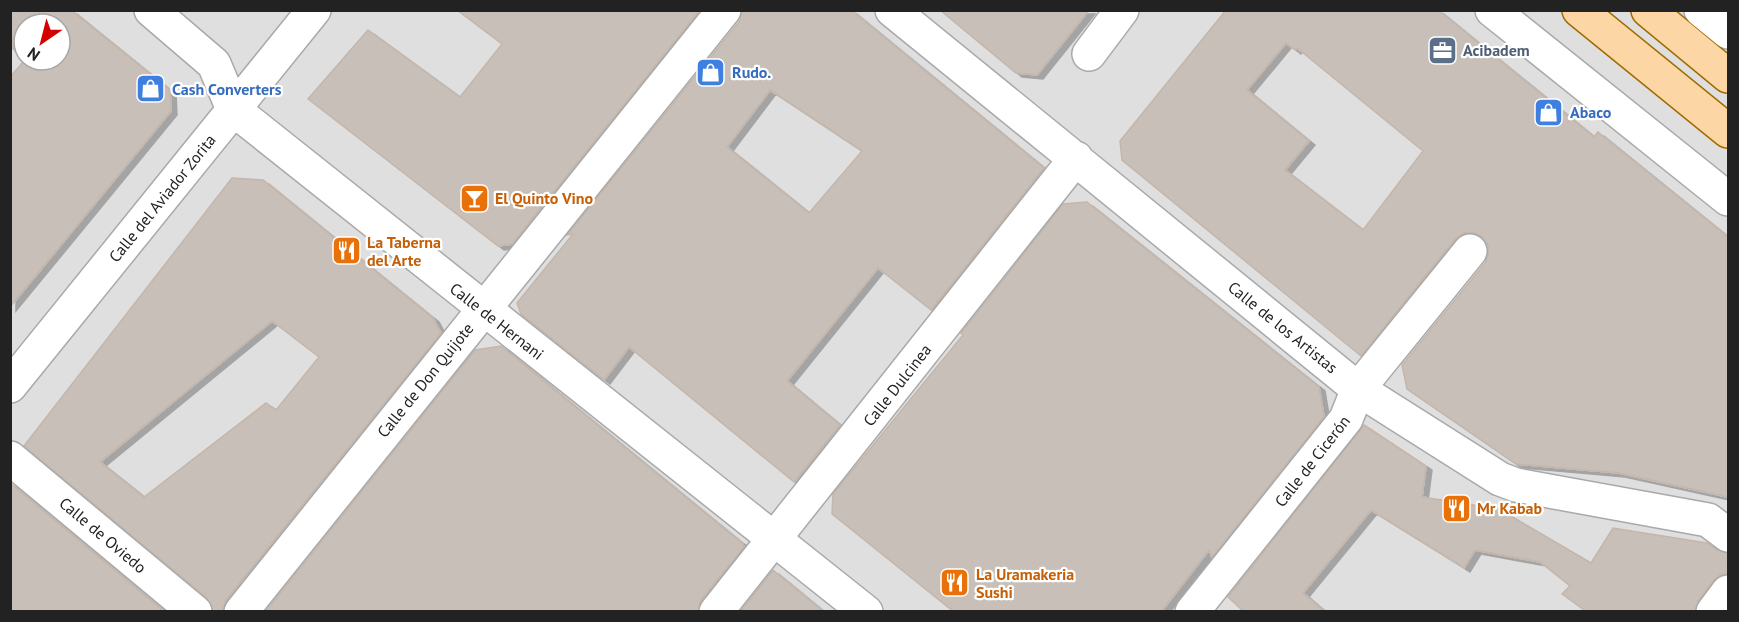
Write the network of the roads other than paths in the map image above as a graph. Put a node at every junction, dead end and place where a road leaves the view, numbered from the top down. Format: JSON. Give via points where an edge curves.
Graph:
{"nodes":[{"id":1,"x":152,"y":10,"type":"edge"},
{"id":2,"x":314,"y":10,"type":"edge"},
{"id":3,"x":724,"y":10,"type":"edge"},
{"id":4,"x":892,"y":10,"type":"edge"},
{"id":5,"x":1122,"y":10,"type":"edge"},
{"id":6,"x":1492,"y":10,"type":"edge"},
{"id":7,"x":1521,"y":10,"type":"edge"},
{"id":8,"x":1579,"y":10,"type":"edge"},
{"id":9,"x":1648,"y":10,"type":"edge"},
{"id":10,"x":1701,"y":10,"type":"edge"},
{"id":11,"x":1728,"y":32,"type":"edge"},
{"id":12,"x":1089,"y":54,"type":"dead end"},
{"id":13,"x":1728,"y":76,"type":"edge"},
{"id":14,"x":233,"y":109,"type":"junction"},
{"id":15,"x":1728,"y":131,"type":"edge"},
{"id":16,"x":1076,"y":158,"type":"junction"},
{"id":17,"x":1728,"y":176,"type":"edge"},
{"id":18,"x":1728,"y":199,"type":"edge"},
{"id":19,"x":1470,"y":251,"type":"dead end"},
{"id":20,"x":482,"y":309,"type":"junction"},
{"id":21,"x":10,"y":386,"type":"edge"},
{"id":22,"x":1358,"y":389,"type":"junction"},
{"id":23,"x":10,"y":458,"type":"edge"},
{"id":24,"x":1728,"y":535,"type":"edge"},
{"id":25,"x":775,"y":540,"type":"junction"},
{"id":26,"x":1728,"y":592,"type":"edge"},
{"id":27,"x":1205,"y":607,"type":"edge"},
{"id":28,"x":195,"y":612,"type":"edge"},
{"id":29,"x":241,"y":612,"type":"edge"},
{"id":30,"x":716,"y":612,"type":"edge"},
{"id":31,"x":866,"y":612,"type":"edge"},
{"id":32,"x":1713,"y":612,"type":"edge"}],
"edges":[{"from":1,"to":14,"type":"street","name":"Calle de Hernani","via":[[214,64]]},
{"from":2,"to":14,"type":"street","name":"Calle del Aviador Zorita"},
{"from":3,"to":20,"type":"street","name":"Calle de Don Quijote"},
{"from":4,"to":16,"type":"street","name":"Calle de los Artistas"},
{"from":5,"to":12,"type":"street"},
{"from":6,"to":18,"type":"street"},
{"from":7,"to":17,"type":"street"},
{"from":8,"to":15,"type":"main road"},
{"from":9,"to":13,"type":"main road"},
{"from":10,"to":11,"type":"street"},
{"from":14,"to":20,"type":"street","name":"Calle de Hernani"},
{"from":14,"to":21,"type":"street","name":"Calle del Aviador Zorita"},
{"from":16,"to":22,"type":"street","name":"Calle de los Artistas"},
{"from":16,"to":25,"type":"street","name":"Calle Dulcinea"},
{"from":19,"to":22,"type":"street","name":"Calle de Cicerón"},
{"from":20,"to":25,"type":"street","name":"Calle de Hernani"},
{"from":20,"to":29,"type":"street","name":"Calle de Don Quijote"},
{"from":22,"to":24,"type":"street","name":"Calle de los Artistas","via":[[1507,483],[1708,520]]},
{"from":22,"to":27,"type":"street","name":"Calle de Cicerón","via":[[1346,418]]},
{"from":23,"to":28,"type":"street","name":"Calle de Oviedo"},
{"from":25,"to":30,"type":"street","name":"Calle Dulcinea"},
{"from":25,"to":31,"type":"street","name":"Calle de Hernani"},
{"from":26,"to":32,"type":"street"}]}
